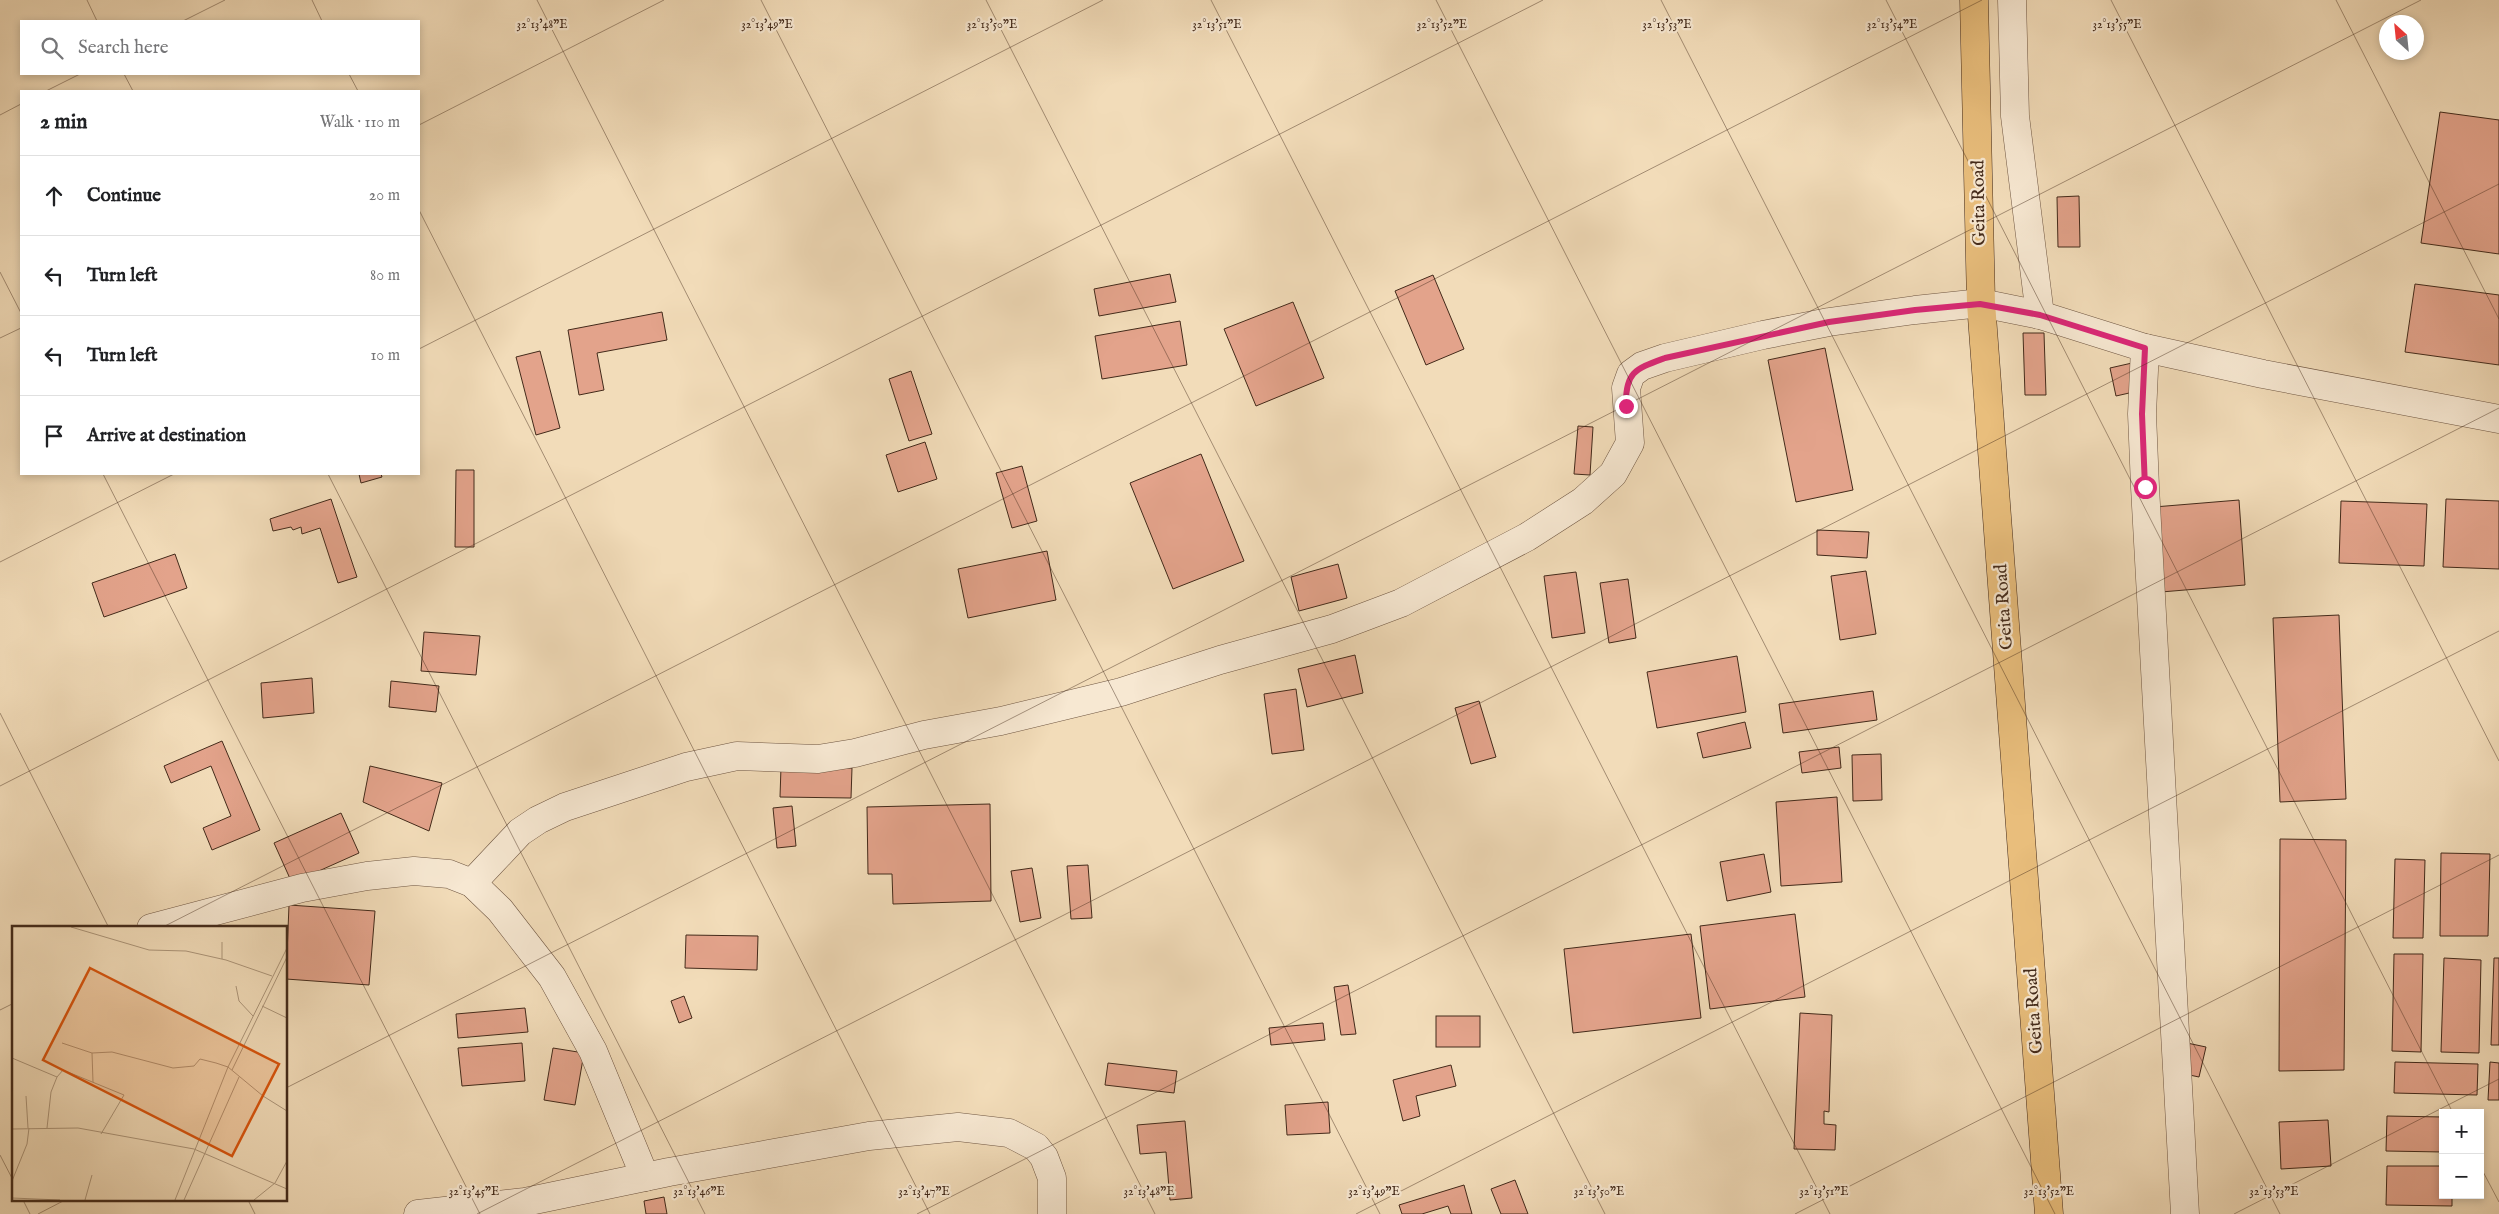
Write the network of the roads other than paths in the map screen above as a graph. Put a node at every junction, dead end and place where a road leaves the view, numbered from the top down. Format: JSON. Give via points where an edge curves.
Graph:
{"nodes":[{"id":1,"x":1974,"y":0,"type":"edge"},
{"id":2,"x":2012,"y":0,"type":"edge"},
{"id":3,"x":1980,"y":304,"type":"junction"},
{"id":4,"x":2040,"y":315,"type":"junction"},
{"id":5,"x":2145,"y":348,"type":"junction"},
{"id":6,"x":2499,"y":419,"type":"edge"},
{"id":7,"x":472,"y":883,"type":"junction"},
{"id":8,"x":159,"y":926,"type":"edge"},
{"id":9,"x":645,"y":1177,"type":"junction"},
{"id":10,"x":418,"y":1214,"type":"edge"},
{"id":11,"x":1052,"y":1214,"type":"edge"},
{"id":12,"x":2049,"y":1214,"type":"edge"},
{"id":13,"x":2185,"y":1214,"type":"edge"}],
"edges":[{"from":1,"to":3,"type":"highway","name":"Geita Road"},
{"from":2,"to":4,"type":"street","via":[[2015,116]]},
{"from":3,"to":4,"type":"street"},
{"from":3,"to":7,"type":"street","via":[[1829,322],[1665,358],[1642,366],[1631,374],[1626,388],[1630,443],[1613,474],[1583,501],[1527,537],[1401,604],[1332,629],[1121,692],[1001,720],[818,759],[737,756],[686,767],[565,807],[538,820],[520,832]]},
{"from":3,"to":12,"type":"highway","name":"Geita Road"},
{"from":4,"to":5,"type":"street"},
{"from":5,"to":6,"type":"street"},
{"from":5,"to":13,"type":"street","via":[[2142,414],[2145,487]]},
{"from":7,"to":8,"type":"street","via":[[449,874],[414,870],[367,876],[302,888]]},
{"from":7,"to":9,"type":"street","via":[[500,910],[552,978],[592,1051]]},
{"from":9,"to":10,"type":"street","via":[[525,1202]]},
{"from":9,"to":11,"type":"street","via":[[869,1136],[958,1127],[1009,1133],[1036,1147],[1044,1157],[1052,1178]]}]}
